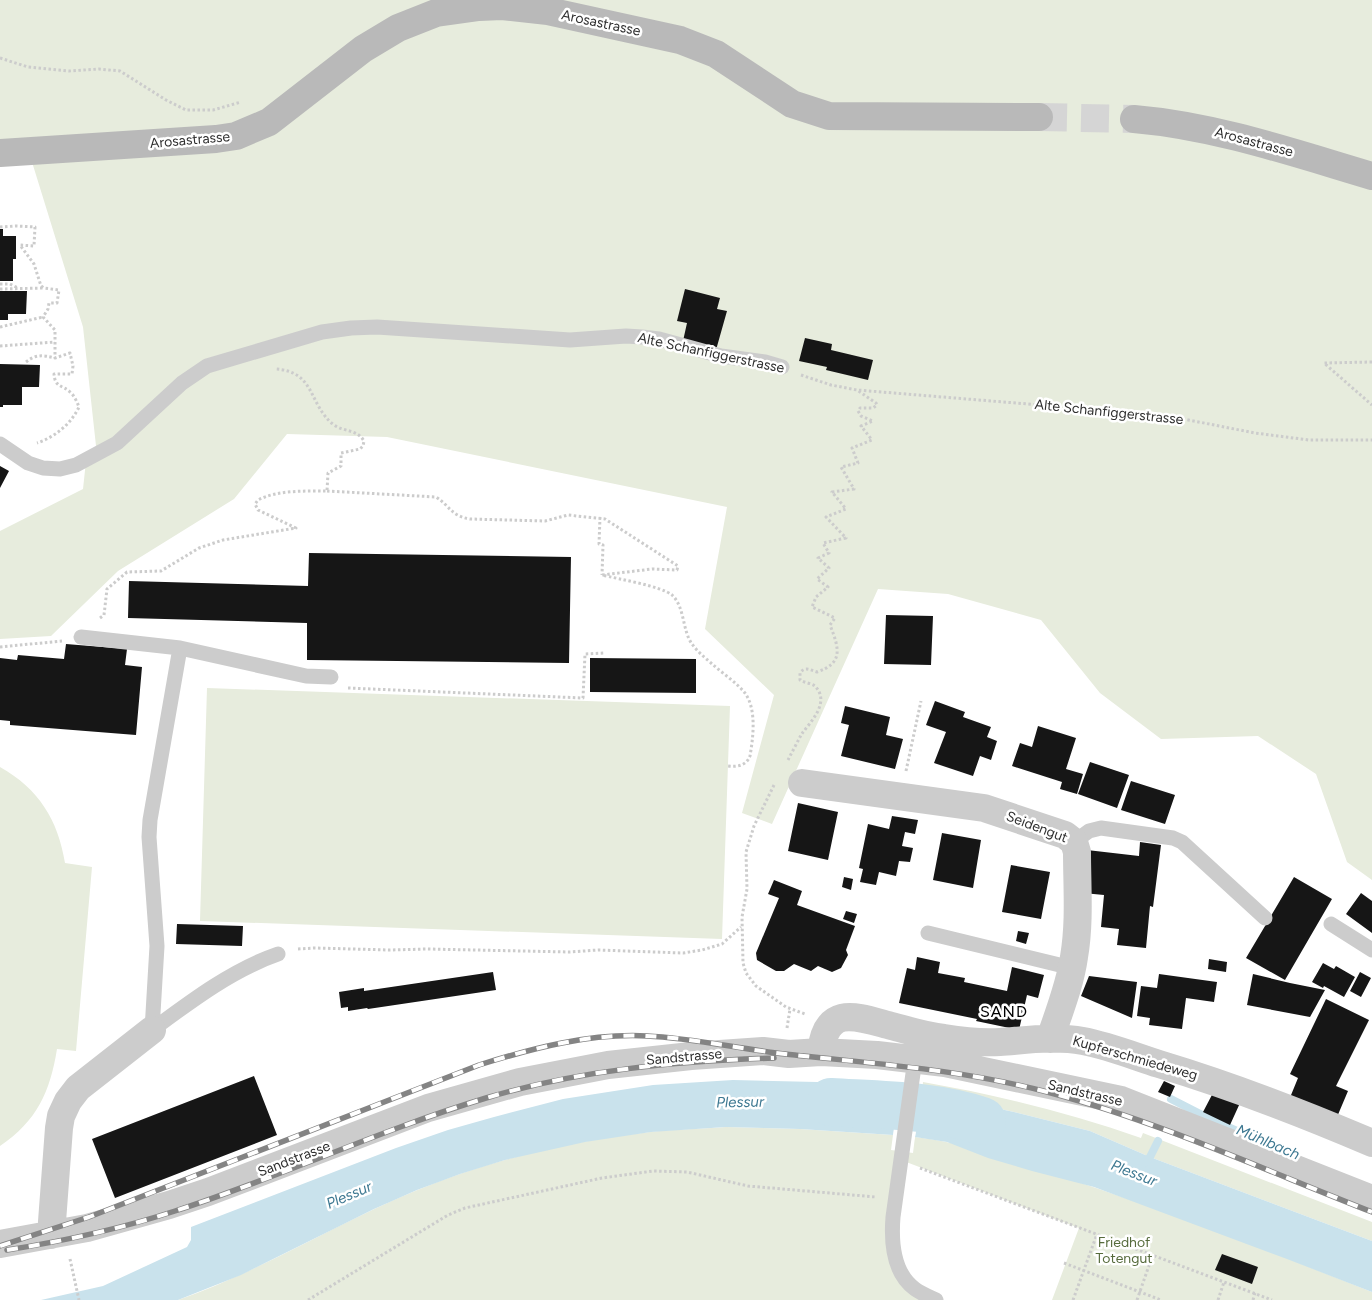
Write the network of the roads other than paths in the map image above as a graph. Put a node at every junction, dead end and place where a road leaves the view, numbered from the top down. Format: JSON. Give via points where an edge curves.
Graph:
{"nodes":[{"id":1,"x":1039,"y":117,"type":"tunnel mouth"},
{"id":2,"x":1134,"y":119,"type":"tunnel mouth"},
{"id":3,"x":0,"y":153,"type":"edge"},
{"id":4,"x":1372,"y":176,"type":"edge"},
{"id":5,"x":782,"y":367,"type":"road end"},
{"id":6,"x":0,"y":444,"type":"edge"},
{"id":7,"x":81,"y":637,"type":"road end"},
{"id":8,"x":180,"y":648,"type":"junction"},
{"id":9,"x":331,"y":677,"type":"road end"},
{"id":10,"x":794,"y":774,"type":"road end"},
{"id":11,"x":1074,"y":842,"type":"junction"},
{"id":12,"x":1265,"y":918,"type":"dead end"},
{"id":13,"x":1330,"y":924,"type":"dead end"},
{"id":14,"x":928,"y":933,"type":"dead end"},
{"id":15,"x":1372,"y":950,"type":"edge"},
{"id":16,"x":278,"y":954,"type":"road end"},
{"id":17,"x":1072,"y":968,"type":"junction"},
{"id":18,"x":152,"y":1030,"type":"junction"},
{"id":19,"x":1050,"y":1038,"type":"junction"},
{"id":20,"x":821,"y":1052,"type":"junction"},
{"id":21,"x":914,"y":1070,"type":"junction"},
{"id":22,"x":1372,"y":1143,"type":"edge"},
{"id":23,"x":1372,"y":1199,"type":"edge"},
{"id":24,"x":51,"y":1235,"type":"junction"},
{"id":25,"x":0,"y":1244,"type":"edge"},
{"id":26,"x":936,"y":1300,"type":"edge"}],
"edges":[{"from":1,"to":3,"type":"main road","name":"Arosastrasse","via":[[829,116],[792,104],[716,54],[680,40],[548,11],[502,6],[436,13],[398,28],[363,48],[269,122],[236,136]]},
{"from":2,"to":4,"type":"main road","name":"Arosastrasse","via":[[1174,123],[1224,134]]},
{"from":5,"to":6,"type":"lane","name":"Alte Schanfiggerstrasse","via":[[642,337],[570,340],[351,328],[310,335],[207,366],[182,384],[117,443],[76,465],[52,469],[35,466]]},
{"from":7,"to":8,"type":"lane"},
{"from":8,"to":9,"type":"lane","via":[[306,676]]},
{"from":8,"to":18,"type":"lane","via":[[150,820],[157,946]]},
{"from":10,"to":11,"type":"street","name":"Seidengut","via":[[900,796],[984,808],[1064,835]]},
{"from":11,"to":12,"type":"lane","via":[[1101,828],[1173,838],[1182,842]]},
{"from":11,"to":17,"type":"street","name":"Seidengut","via":[[1077,852],[1077,927]]},
{"from":13,"to":15,"type":"lane"},
{"from":14,"to":17,"type":"lane"},
{"from":16,"to":18,"type":"lane","via":[[215,986]]},
{"from":17,"to":19,"type":"street","name":"Seidengut"},
{"from":18,"to":24,"type":"street","via":[[88,1079],[68,1101],[59,1128]]},
{"from":19,"to":20,"type":"street","name":"Kupferschmiedeweg","via":[[999,1042],[957,1040],[853,1016],[832,1024],[823,1036]]},
{"from":19,"to":22,"type":"street","name":"Kupferschmiedeweg","via":[[1090,1043],[1200,1076]]},
{"from":20,"to":21,"type":"street","name":"Sandstrasse"},
{"from":20,"to":24,"type":"street","name":"Sandstrasse","via":[[789,1054],[763,1051],[691,1056],[608,1065],[520,1082],[428,1108],[169,1205],[105,1224]]},
{"from":21,"to":23,"type":"street","name":"Sandstrasse","via":[[984,1070],[1135,1104]]},
{"from":21,"to":26,"type":"lane","via":[[895,1199],[894,1257],[915,1289]]},
{"from":24,"to":25,"type":"street","name":"Sandstrasse"}]}
